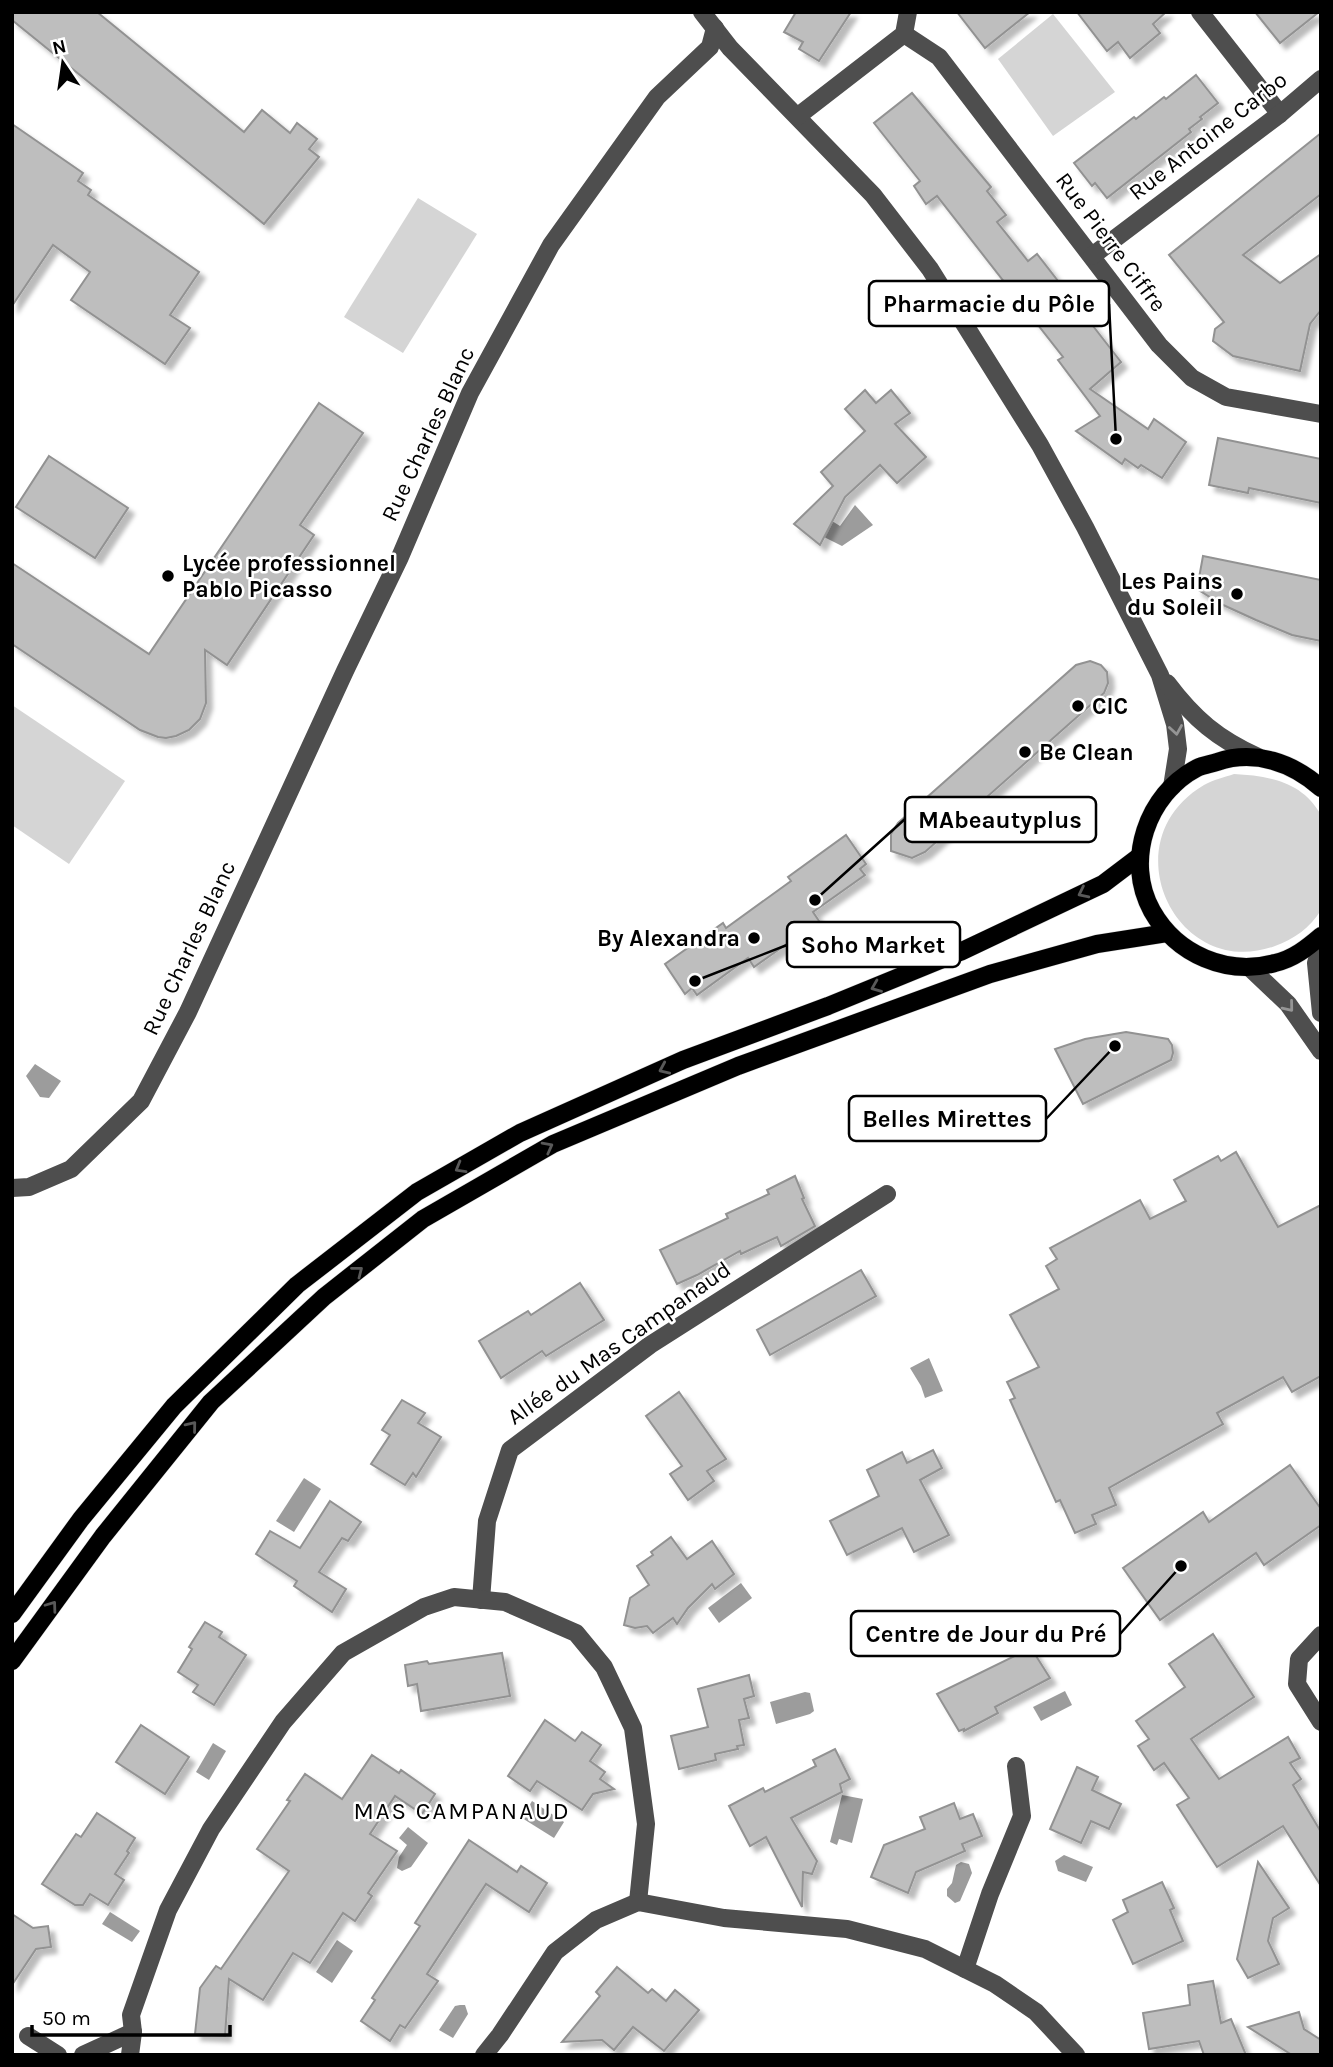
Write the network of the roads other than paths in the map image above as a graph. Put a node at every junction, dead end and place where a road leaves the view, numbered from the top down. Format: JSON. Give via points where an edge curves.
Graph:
{"nodes":[{"id":1,"x":702,"y":12,"type":"edge"},
{"id":2,"x":908,"y":12,"type":"edge"},
{"id":3,"x":1199,"y":12,"type":"edge"},
{"id":4,"x":715,"y":28,"type":"junction"},
{"id":5,"x":904,"y":34,"type":"junction"},
{"id":6,"x":1321,"y":79,"type":"edge"},
{"id":7,"x":1280,"y":114,"type":"junction"},
{"id":8,"x":798,"y":116,"type":"junction"},
{"id":9,"x":1092,"y":256,"type":"junction"},
{"id":10,"x":1321,"y":414,"type":"edge"},
{"id":11,"x":1160,"y":675,"type":"junction"},
{"id":12,"x":1258,"y":757,"type":"junction"},
{"id":13,"x":1172,"y":787,"type":"junction"},
{"id":14,"x":1321,"y":788,"type":"edge"},
{"id":15,"x":1140,"y":856,"type":"junction"},
{"id":16,"x":1167,"y":933,"type":"junction"},
{"id":17,"x":1321,"y":936,"type":"edge"},
{"id":18,"x":1321,"y":946,"type":"edge"},
{"id":19,"x":1250,"y":968,"type":"junction"},
{"id":20,"x":1321,"y":1013,"type":"edge"},
{"id":21,"x":1321,"y":1051,"type":"edge"},
{"id":22,"x":12,"y":1188,"type":"edge"},
{"id":23,"x":887,"y":1194,"type":"dead end"},
{"id":24,"x":481,"y":1600,"type":"junction"},
{"id":25,"x":12,"y":1614,"type":"edge"},
{"id":26,"x":1321,"y":1635,"type":"edge"},
{"id":27,"x":12,"y":1661,"type":"edge"},
{"id":28,"x":1321,"y":1722,"type":"edge"},
{"id":29,"x":1016,"y":1766,"type":"dead end"},
{"id":30,"x":638,"y":1902,"type":"junction"},
{"id":31,"x":965,"y":1969,"type":"junction"},
{"id":32,"x":133,"y":2032,"type":"junction"},
{"id":33,"x":28,"y":2036,"type":"dead end"},
{"id":34,"x":58,"y":2055,"type":"edge"},
{"id":35,"x":83,"y":2055,"type":"edge"},
{"id":36,"x":130,"y":2055,"type":"edge"},
{"id":37,"x":484,"y":2055,"type":"edge"},
{"id":38,"x":1076,"y":2055,"type":"edge"}],
"edges":[{"from":1,"to":4,"type":"street"},
{"from":2,"to":5,"type":"street"},
{"from":3,"to":7,"type":"street"},
{"from":4,"to":8,"type":"street"},
{"from":4,"to":22,"type":"street","name":"Rue Charles Blanc","via":[[710,47],[657,97],[551,245],[470,393],[400,557],[188,1012],[141,1101],[71,1169],[29,1187]]},
{"from":5,"to":8,"type":"street"},
{"from":5,"to":9,"type":"street","name":"Rue Pierre Ciffre","via":[[939,57]]},
{"from":6,"to":7,"type":"street","name":"Rue Antoine Carbo"},
{"from":7,"to":9,"type":"street","name":"Rue Antoine Carbo"},
{"from":8,"to":11,"type":"street","via":[[873,195],[930,269],[1040,445]]},
{"from":9,"to":10,"type":"street","name":"Rue Pierre Ciffre","via":[[1159,345],[1192,378],[1226,397]]},
{"from":11,"to":12,"type":"street","via":[[1203,724]]},
{"from":11,"to":13,"type":"street","one_way":true,"via":[[1178,749]]},
{"from":12,"to":13,"type":"main road","via":[[1227,758],[1197,768]]},
{"from":12,"to":14,"type":"main road","via":[[1284,763]]},
{"from":13,"to":15,"type":"main road","via":[[1150,816]]},
{"from":15,"to":16,"type":"main road","via":[[1142,883],[1151,909]]},
{"from":15,"to":25,"type":"main road","one_way":true,"via":[[1103,884],[960,952],[684,1060],[520,1133],[417,1192],[297,1285],[174,1406],[81,1519]]},
{"from":16,"to":19,"type":"main road","via":[[1190,952],[1219,964]]},
{"from":27,"to":16,"type":"main road","one_way":true,"via":[[103,1536],[211,1402],[324,1297],[423,1219],[553,1144],[738,1066],[990,974],[1097,944]]},
{"from":17,"to":19,"type":"main road","via":[[1277,963]]},
{"from":18,"to":20,"type":"street","via":[[1316,964]]},
{"from":19,"to":21,"type":"street","one_way":true,"via":[[1288,1004]]},
{"from":23,"to":24,"type":"street","name":"Allée du Mas Campanaud","via":[[650,1345],[510,1450],[487,1521]]},
{"from":24,"to":30,"type":"street","via":[[505,1602],[576,1633],[604,1667],[633,1728],[646,1824]]},
{"from":24,"to":32,"type":"street","via":[[454,1597],[424,1606],[343,1653],[283,1722],[211,1829],[168,1910],[131,2015]]},
{"from":26,"to":28,"type":"street","via":[[1299,1659],[1297,1684]]},
{"from":29,"to":31,"type":"street","via":[[1022,1816]]},
{"from":30,"to":31,"type":"street","via":[[724,1918],[847,1929],[925,1949]]},
{"from":30,"to":37,"type":"street","via":[[596,1920],[555,1952]]},
{"from":31,"to":38,"type":"street","via":[[1037,2012]]},
{"from":32,"to":35,"type":"street"},
{"from":32,"to":36,"type":"street"},
{"from":33,"to":34,"type":"street"}]}
